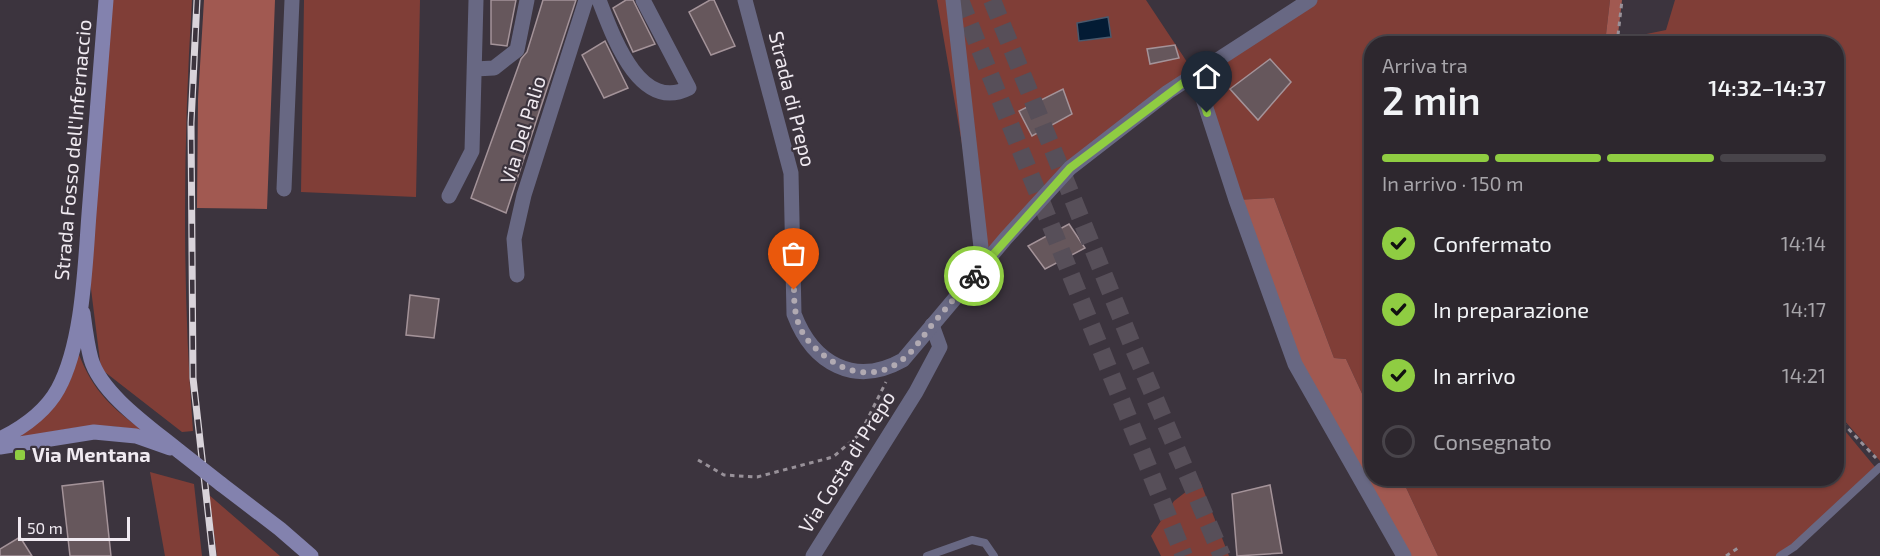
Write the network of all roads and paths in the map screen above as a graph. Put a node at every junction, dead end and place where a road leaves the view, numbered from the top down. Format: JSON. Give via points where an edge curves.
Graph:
{"nodes":[{"id":1,"x":106,"y":0,"type":"edge"},
{"id":2,"x":292,"y":0,"type":"edge"},
{"id":3,"x":476,"y":0,"type":"edge"},
{"id":4,"x":527,"y":0,"type":"edge"},
{"id":5,"x":586,"y":0,"type":"edge"},
{"id":6,"x":599,"y":0,"type":"edge"},
{"id":7,"x":644,"y":0,"type":"edge"},
{"id":8,"x":745,"y":0,"type":"edge"},
{"id":9,"x":953,"y":0,"type":"edge"},
{"id":10,"x":1310,"y":0,"type":"edge"},
{"id":11,"x":1622,"y":0,"type":"edge"},
{"id":12,"x":1618,"y":36,"type":"edge"},
{"id":13,"x":475,"y":69,"type":"junction"},
{"id":14,"x":1195,"y":74,"type":"junction"},
{"id":15,"x":284,"y":189,"type":"dead end"},
{"id":16,"x":449,"y":196,"type":"dead end"},
{"id":17,"x":983,"y":265,"type":"junction"},
{"id":18,"x":517,"y":275,"type":"dead end"},
{"id":19,"x":81,"y":304,"type":"junction"},
{"id":20,"x":932,"y":326,"type":"junction"},
{"id":21,"x":885,"y":370,"type":"junction"},
{"id":22,"x":1844,"y":425,"type":"edge"},
{"id":23,"x":0,"y":440,"type":"edge"},
{"id":24,"x":0,"y":447,"type":"edge"},
{"id":25,"x":179,"y":451,"type":"junction"},
{"id":26,"x":699,"y":460,"type":"dead end"},
{"id":27,"x":1880,"y":465,"type":"edge"},
{"id":28,"x":1364,"y":486,"type":"edge"},
{"id":29,"x":1364,"y":486,"type":"edge"},
{"id":30,"x":1738,"y":548,"type":"dead end"},
{"id":31,"x":311,"y":556,"type":"edge"},
{"id":32,"x":813,"y":556,"type":"edge"},
{"id":33,"x":927,"y":556,"type":"edge"},
{"id":34,"x":994,"y":556,"type":"edge"},
{"id":35,"x":1404,"y":556,"type":"edge"},
{"id":36,"x":1726,"y":556,"type":"edge"},
{"id":37,"x":1780,"y":556,"type":"edge"}],
"edges":[{"from":1,"to":19,"type":"main road","name":"Strada Fosso dell'Infernaccio"},
{"from":2,"to":15,"type":"street"},
{"from":3,"to":13,"type":"street"},
{"from":4,"to":13,"type":"street","via":[[517,50],[494,68]]},
{"from":5,"to":18,"type":"street","name":"Via Del Palio","via":[[524,195],[514,239]]},
{"from":6,"to":7,"type":"street","via":[[639,80],[660,93],[677,94],[689,88]]},
{"from":8,"to":21,"type":"street","name":"Strada di Prepo","via":[[791,173],[797,322],[816,350],[839,367],[864,373]]},
{"from":9,"to":17,"type":"street"},
{"from":10,"to":14,"type":"street"},
{"from":11,"to":12,"type":"path"},
{"from":13,"to":16,"type":"street","via":[[472,151]]},
{"from":14,"to":17,"type":"street","via":[[1070,168]]},
{"from":14,"to":29,"type":"street","via":[[1295,364]]},
{"from":17,"to":20,"type":"street"},
{"from":19,"to":23,"type":"main road","via":[[67,369],[57,391],[31,420]]},
{"from":19,"to":25,"type":"main road","via":[[91,359],[103,382]]},
{"from":20,"to":21,"type":"street","via":[[903,360]]},
{"from":20,"to":32,"type":"street","name":"Via Costa di Prepo","via":[[940,347]]},
{"from":21,"to":26,"type":"path","via":[[886,386],[860,434],[833,458],[757,477],[724,475]]},
{"from":22,"to":27,"type":"path"},
{"from":24,"to":25,"type":"main road","via":[[93,432],[136,436]]},
{"from":25,"to":31,"type":"main road","bridge":true},
{"from":27,"to":37,"type":"lane"},
{"from":28,"to":35,"type":"street"},
{"from":30,"to":36,"type":"path"},
{"from":33,"to":34,"type":"lane","via":[[972,540],[985,543]]}]}
